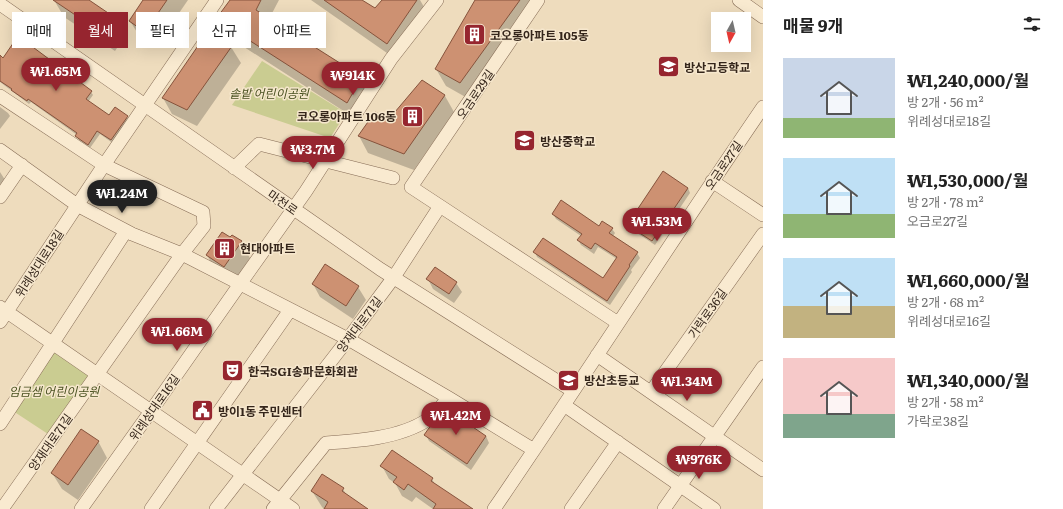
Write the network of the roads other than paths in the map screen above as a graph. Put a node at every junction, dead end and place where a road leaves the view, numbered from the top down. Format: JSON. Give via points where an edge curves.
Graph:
{"nodes":[{"id":1,"x":217,"y":0,"type":"edge"},
{"id":2,"x":437,"y":0,"type":"edge"},
{"id":3,"x":538,"y":0,"type":"edge"},
{"id":4,"x":739,"y":0,"type":"edge"},
{"id":5,"x":0,"y":4,"type":"edge"},
{"id":6,"x":763,"y":17,"type":"edge"},
{"id":7,"x":0,"y":96,"type":"edge"},
{"id":8,"x":145,"y":105,"type":"junction"},
{"id":9,"x":763,"y":107,"type":"edge"},
{"id":10,"x":0,"y":150,"type":"edge"},
{"id":11,"x":327,"y":161,"type":"junction"},
{"id":12,"x":104,"y":165,"type":"junction"},
{"id":13,"x":22,"y":166,"type":"junction"},
{"id":14,"x":234,"y":168,"type":"junction"},
{"id":15,"x":393,"y":178,"type":"dead end"},
{"id":16,"x":712,"y":181,"type":"junction"},
{"id":17,"x":0,"y":197,"type":"edge"},
{"id":18,"x":77,"y":205,"type":"junction"},
{"id":19,"x":440,"y":206,"type":"junction"},
{"id":20,"x":293,"y":209,"type":"junction"},
{"id":21,"x":763,"y":215,"type":"edge"},
{"id":22,"x":126,"y":231,"type":"junction"},
{"id":23,"x":763,"y":234,"type":"edge"},
{"id":24,"x":182,"y":254,"type":"junction"},
{"id":25,"x":394,"y":277,"type":"junction"},
{"id":26,"x":240,"y":284,"type":"junction"},
{"id":27,"x":290,"y":310,"type":"junction"},
{"id":28,"x":2,"y":313,"type":"edge"},
{"id":29,"x":618,"y":323,"type":"junction"},
{"id":30,"x":348,"y":339,"type":"junction"},
{"id":31,"x":53,"y":343,"type":"junction"},
{"id":32,"x":597,"y":355,"type":"junction"},
{"id":33,"x":763,"y":367,"type":"edge"},
{"id":34,"x":98,"y":374,"type":"junction"},
{"id":35,"x":573,"y":391,"type":"junction"},
{"id":36,"x":651,"y":392,"type":"junction"},
{"id":37,"x":449,"y":398,"type":"junction"},
{"id":38,"x":564,"y":405,"type":"junction"},
{"id":39,"x":151,"y":411,"type":"junction"},
{"id":40,"x":0,"y":424,"type":"edge"},
{"id":41,"x":715,"y":436,"type":"junction"},
{"id":42,"x":618,"y":442,"type":"junction"},
{"id":43,"x":197,"y":443,"type":"junction"},
{"id":44,"x":534,"y":450,"type":"junction"},
{"id":45,"x":763,"y":470,"type":"edge"},
{"id":46,"x":244,"y":475,"type":"junction"},
{"id":47,"x":680,"y":485,"type":"junction"},
{"id":48,"x":276,"y":504,"type":"edge"},
{"id":49,"x":2,"y":509,"type":"edge"},
{"id":50,"x":81,"y":509,"type":"edge"},
{"id":51,"x":151,"y":509,"type":"edge"},
{"id":52,"x":216,"y":509,"type":"edge"},
{"id":53,"x":293,"y":509,"type":"edge"},
{"id":54,"x":494,"y":509,"type":"edge"},
{"id":55,"x":571,"y":509,"type":"edge"},
{"id":56,"x":664,"y":509,"type":"edge"},
{"id":57,"x":714,"y":509,"type":"edge"}],
"edges":[{"from":1,"to":8,"type":"street","name":"위례성대로18길"},
{"from":2,"to":11,"type":"street","name":"위례성대로16길","via":[[391,59]]},
{"from":3,"to":19,"type":"street","name":"오금로29길","via":[[411,187]]},
{"from":4,"to":6,"type":"street"},
{"from":5,"to":8,"type":"street","name":"마천로"},
{"from":7,"to":12,"type":"street"},
{"from":8,"to":12,"type":"street","name":"위례성대로18길"},
{"from":8,"to":14,"type":"street","name":"마천로"},
{"from":9,"to":16,"type":"street","name":"오금로27길"},
{"from":10,"to":13,"type":"street"},
{"from":11,"to":14,"type":"street","via":[[259,144]]},
{"from":11,"to":15,"type":"street"},
{"from":11,"to":20,"type":"street","name":"위례성대로16길"},
{"from":12,"to":18,"type":"street","name":"위례성대로18길"},
{"from":12,"to":24,"type":"street","via":[[203,212],[204,226]]},
{"from":13,"to":17,"type":"street"},
{"from":13,"to":18,"type":"street"},
{"from":14,"to":20,"type":"street","name":"마천로"},
{"from":16,"to":21,"type":"street"},
{"from":16,"to":29,"type":"street","name":"오금로27길"},
{"from":18,"to":22,"type":"street"},
{"from":18,"to":28,"type":"street","name":"위례성대로18길"},
{"from":19,"to":25,"type":"street","name":"양재대로71길"},
{"from":19,"to":29,"type":"street"},
{"from":20,"to":25,"type":"street","name":"마천로"},
{"from":20,"to":26,"type":"street","name":"위례성대로16길"},
{"from":22,"to":24,"type":"street"},
{"from":22,"to":31,"type":"street"},
{"from":23,"to":36,"type":"street","name":"가락로36길"},
{"from":24,"to":26,"type":"street"},
{"from":24,"to":34,"type":"street","name":"양재대로71길"},
{"from":25,"to":30,"type":"street","name":"양재대로71길"},
{"from":25,"to":35,"type":"street","name":"마천로"},
{"from":26,"to":27,"type":"street"},
{"from":26,"to":39,"type":"street","name":"위례성대로16길"},
{"from":27,"to":30,"type":"street"},
{"from":27,"to":43,"type":"street"},
{"from":28,"to":31,"type":"street"},
{"from":29,"to":32,"type":"street","name":"오금로27길"},
{"from":30,"to":37,"type":"street"},
{"from":30,"to":46,"type":"street","name":"양재대로71길"},
{"from":31,"to":34,"type":"street"},
{"from":31,"to":40,"type":"street"},
{"from":32,"to":35,"type":"street","name":"오금로27길"},
{"from":32,"to":36,"type":"street"},
{"from":33,"to":41,"type":"street"},
{"from":34,"to":39,"type":"street"},
{"from":34,"to":49,"type":"street","name":"양재대로71길"},
{"from":35,"to":38,"type":"street","name":"오금로27길"},
{"from":36,"to":41,"type":"street"},
{"from":37,"to":44,"type":"street"},
{"from":37,"to":48,"type":"street","via":[[427,419],[405,430],[364,440],[326,444]]},
{"from":38,"to":42,"type":"street"},
{"from":38,"to":44,"type":"street","name":"오금로27길"},
{"from":39,"to":43,"type":"street"},
{"from":39,"to":50,"type":"street","name":"위례성대로16길"},
{"from":41,"to":45,"type":"street"},
{"from":41,"to":47,"type":"street"},
{"from":42,"to":47,"type":"street"},
{"from":42,"to":55,"type":"street"},
{"from":43,"to":46,"type":"street"},
{"from":43,"to":51,"type":"street"},
{"from":44,"to":54,"type":"street","name":"오금로27길"},
{"from":46,"to":48,"type":"street"},
{"from":46,"to":52,"type":"street","name":"양재대로71길"},
{"from":47,"to":56,"type":"street"},
{"from":47,"to":57,"type":"street"},
{"from":48,"to":53,"type":"street"}]}
